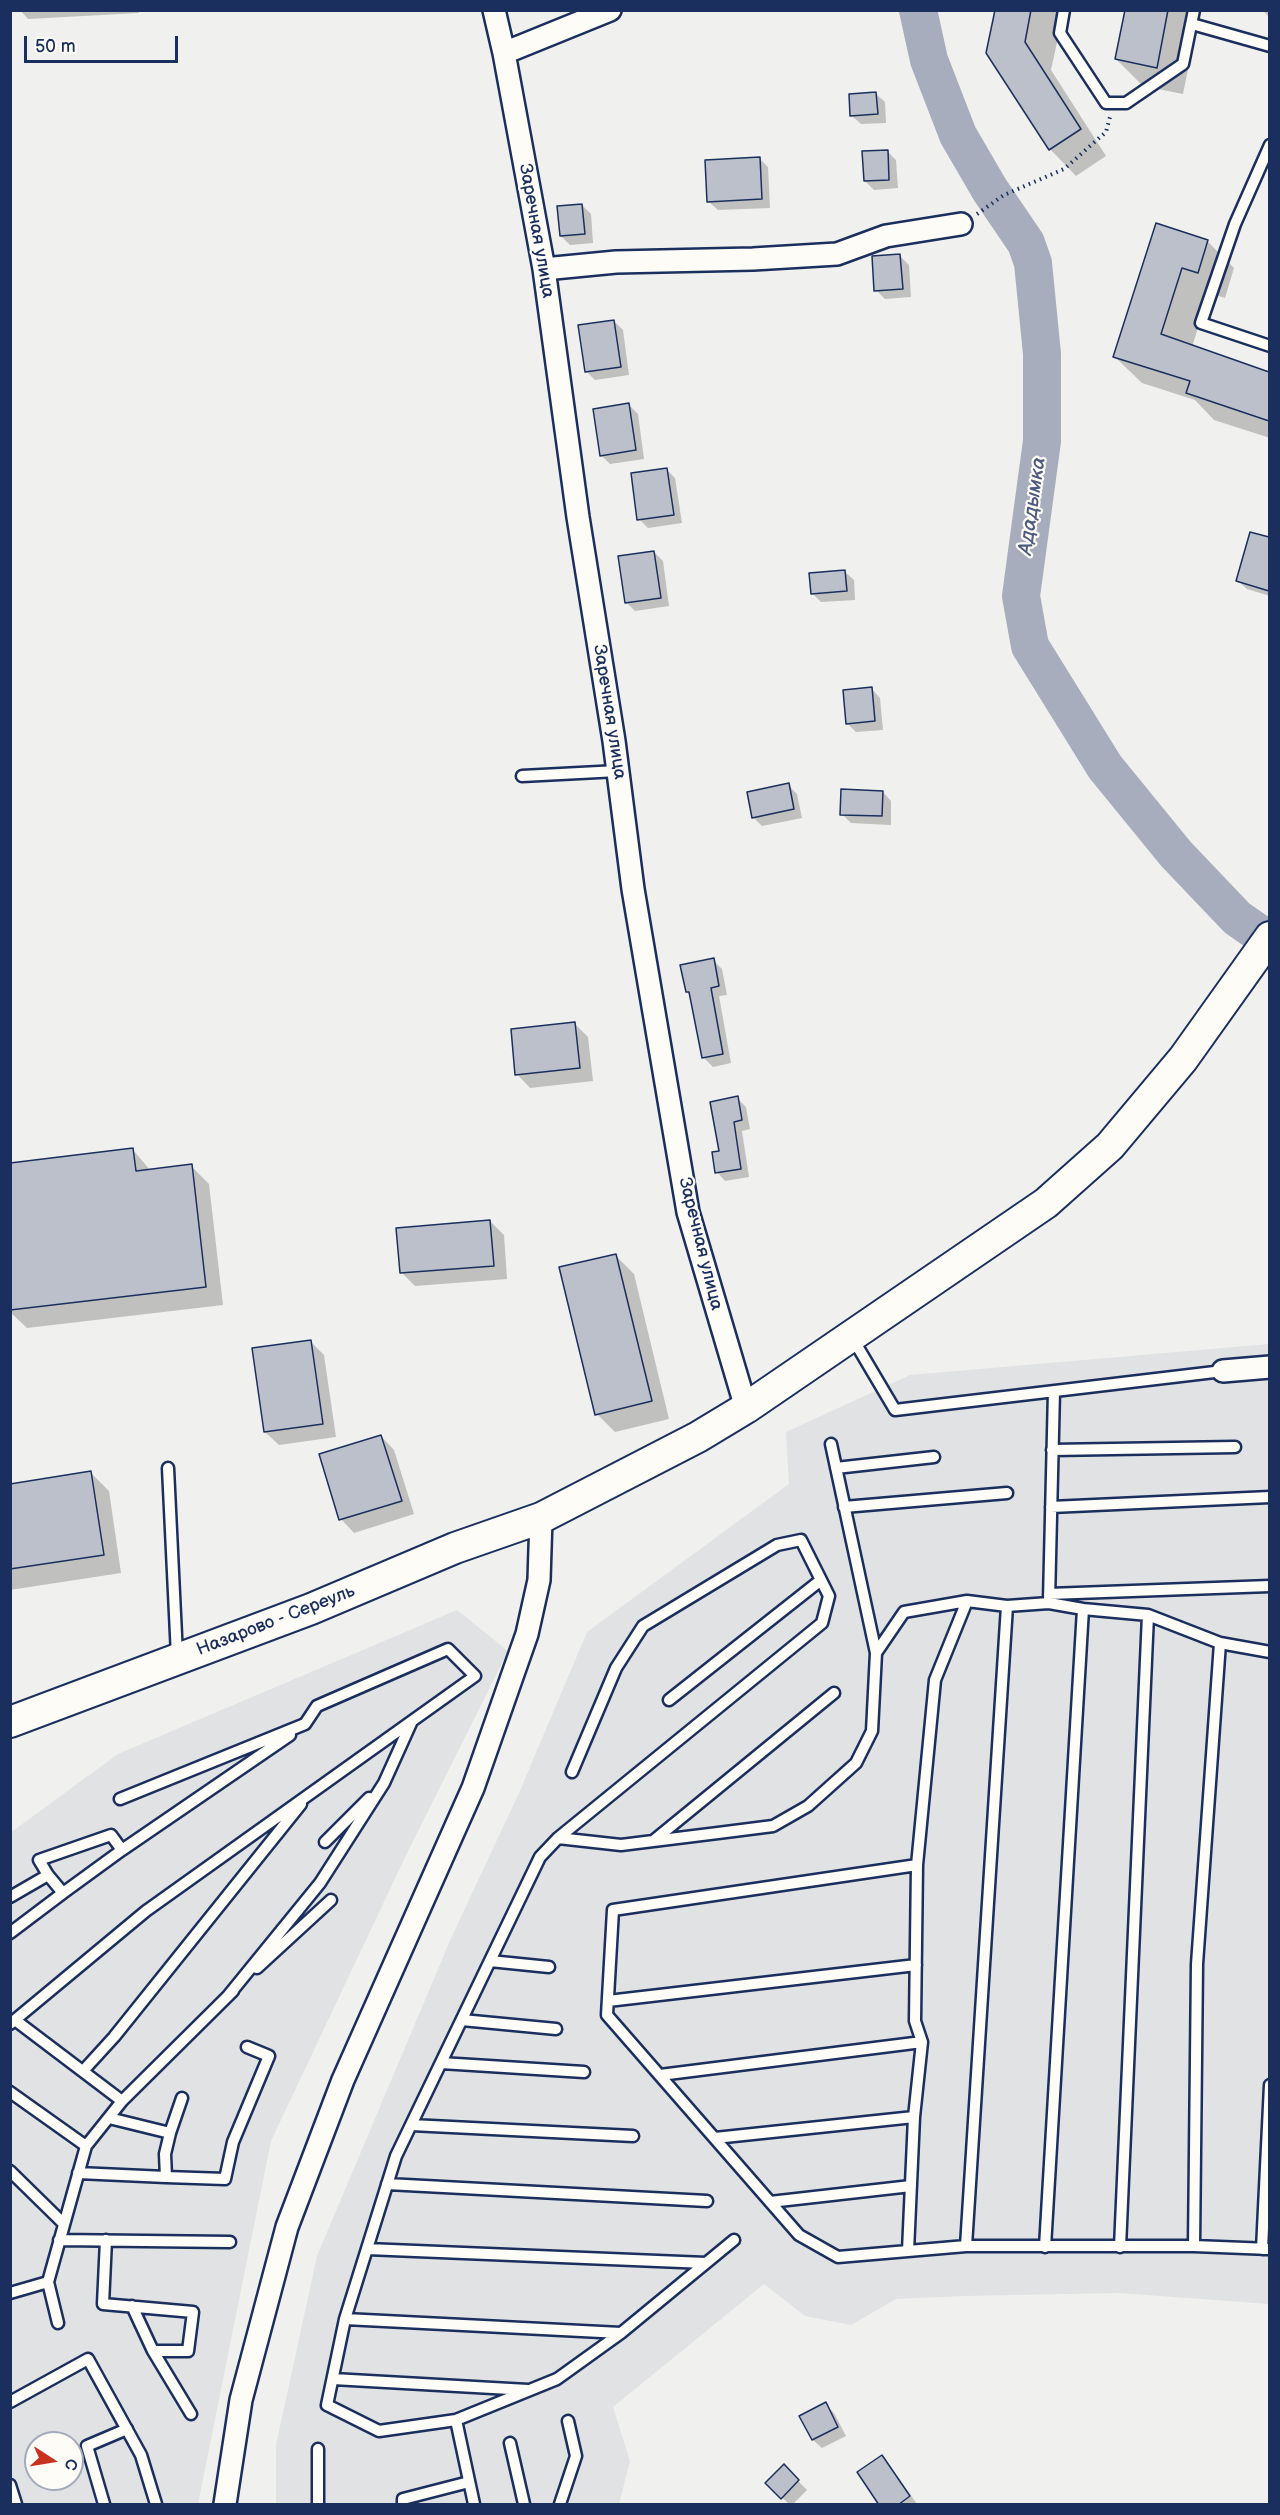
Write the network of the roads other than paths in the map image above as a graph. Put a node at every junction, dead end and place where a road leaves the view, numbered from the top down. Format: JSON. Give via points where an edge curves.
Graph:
{"nodes":[{"id":1,"x":494,"y":10,"type":"edge"},
{"id":2,"x":610,"y":10,"type":"edge"},
{"id":3,"x":1064,"y":10,"type":"edge"},
{"id":4,"x":1194,"y":10,"type":"edge"},
{"id":5,"x":1192,"y":24,"type":"junction"},
{"id":6,"x":1269,"y":46,"type":"edge"},
{"id":7,"x":504,"y":53,"type":"junction"},
{"id":8,"x":1269,"y":145,"type":"edge"},
{"id":9,"x":961,"y":224,"type":"dead end"},
{"id":10,"x":544,"y":269,"type":"junction"},
{"id":11,"x":1269,"y":346,"type":"edge"},
{"id":12,"x":618,"y":771,"type":"junction"},
{"id":13,"x":522,"y":776,"type":"dead end"},
{"id":14,"x":1269,"y":937,"type":"edge"},
{"id":15,"x":851,"y":1336,"type":"junction"},
{"id":16,"x":1269,"y":1366,"type":"edge"},
{"id":17,"x":1223,"y":1371,"type":"joint"},
{"id":18,"x":1054,"y":1391,"type":"junction"},
{"id":19,"x":746,"y":1408,"type":"junction"},
{"id":20,"x":831,"y":1444,"type":"dead end"},
{"id":21,"x":1235,"y":1447,"type":"dead end"},
{"id":22,"x":1052,"y":1450,"type":"junction"},
{"id":23,"x":934,"y":1457,"type":"dead end"},
{"id":24,"x":168,"y":1468,"type":"dead end"},
{"id":25,"x":836,"y":1468,"type":"junction"},
{"id":26,"x":1007,"y":1493,"type":"dead end"},
{"id":27,"x":1269,"y":1497,"type":"edge"},
{"id":28,"x":844,"y":1507,"type":"junction"},
{"id":29,"x":1051,"y":1507,"type":"junction"},
{"id":30,"x":541,"y":1518,"type":"junction"},
{"id":31,"x":821,"y":1580,"type":"junction"},
{"id":32,"x":1269,"y":1586,"type":"edge"},
{"id":33,"x":1049,"y":1598,"type":"junction"},
{"id":34,"x":967,"y":1601,"type":"junction"},
{"id":35,"x":1007,"y":1606,"type":"junction"},
{"id":36,"x":1083,"y":1609,"type":"junction"},
{"id":37,"x":1148,"y":1615,"type":"junction"},
{"id":38,"x":1220,"y":1643,"type":"junction"},
{"id":39,"x":1269,"y":1652,"type":"edge"},
{"id":40,"x":876,"y":1653,"type":"junction"},
{"id":41,"x":177,"y":1659,"type":"junction"},
{"id":42,"x":834,"y":1693,"type":"dead end"},
{"id":43,"x":669,"y":1700,"type":"dead end"},
{"id":44,"x":412,"y":1720,"type":"junction"},
{"id":45,"x":10,"y":1722,"type":"edge"},
{"id":46,"x":305,"y":1724,"type":"junction"},
{"id":47,"x":572,"y":1772,"type":"dead end"},
{"id":48,"x":384,"y":1783,"type":"junction"},
{"id":49,"x":310,"y":1792,"type":"junction"},
{"id":50,"x":120,"y":1799,"type":"dead end"},
{"id":51,"x":558,"y":1838,"type":"junction"},
{"id":52,"x":652,"y":1841,"type":"junction"},
{"id":53,"x":325,"y":1842,"type":"dead end"},
{"id":54,"x":122,"y":1850,"type":"junction"},
{"id":55,"x":917,"y":1865,"type":"junction"},
{"id":56,"x":48,"y":1875,"type":"junction"},
{"id":57,"x":63,"y":1893,"type":"junction"},
{"id":58,"x":10,"y":1897,"type":"edge"},
{"id":59,"x":331,"y":1900,"type":"dead end"},
{"id":60,"x":10,"y":1933,"type":"edge"},
{"id":61,"x":490,"y":1961,"type":"junction"},
{"id":62,"x":916,"y":1965,"type":"junction"},
{"id":63,"x":549,"y":1967,"type":"dead end"},
{"id":64,"x":228,"y":1996,"type":"junction"},
{"id":65,"x":608,"y":2001,"type":"junction"},
{"id":66,"x":462,"y":2020,"type":"junction"},
{"id":67,"x":13,"y":2022,"type":"edge"},
{"id":68,"x":556,"y":2029,"type":"dead end"},
{"id":69,"x":922,"y":2042,"type":"junction"},
{"id":70,"x":247,"y":2047,"type":"dead end"},
{"id":71,"x":441,"y":2063,"type":"junction"},
{"id":72,"x":82,"y":2071,"type":"junction"},
{"id":73,"x":584,"y":2072,"type":"dead end"},
{"id":74,"x":660,"y":2076,"type":"junction"},
{"id":75,"x":1269,"y":2085,"type":"edge"},
{"id":76,"x":10,"y":2092,"type":"edge"},
{"id":77,"x":182,"y":2098,"type":"dead end"},
{"id":78,"x":123,"y":2101,"type":"junction"},
{"id":79,"x":914,"y":2117,"type":"junction"},
{"id":80,"x":109,"y":2118,"type":"junction"},
{"id":81,"x":411,"y":2125,"type":"junction"},
{"id":82,"x":170,"y":2133,"type":"junction"},
{"id":83,"x":633,"y":2136,"type":"dead end"},
{"id":84,"x":715,"y":2138,"type":"junction"},
{"id":85,"x":86,"y":2146,"type":"junction"},
{"id":86,"x":10,"y":2170,"type":"edge"},
{"id":87,"x":78,"y":2173,"type":"junction"},
{"id":88,"x":166,"y":2177,"type":"junction"},
{"id":89,"x":387,"y":2184,"type":"junction"},
{"id":90,"x":911,"y":2186,"type":"junction"},
{"id":91,"x":707,"y":2201,"type":"dead end"},
{"id":92,"x":770,"y":2202,"type":"junction"},
{"id":93,"x":64,"y":2224,"type":"junction"},
{"id":94,"x":59,"y":2240,"type":"junction"},
{"id":95,"x":106,"y":2240,"type":"junction"},
{"id":96,"x":734,"y":2240,"type":"dead end"},
{"id":97,"x":230,"y":2242,"type":"dead end"},
{"id":98,"x":966,"y":2246,"type":"junction"},
{"id":99,"x":1194,"y":2246,"type":"junction"},
{"id":100,"x":1045,"y":2247,"type":"junction"},
{"id":101,"x":1120,"y":2247,"type":"junction"},
{"id":102,"x":367,"y":2249,"type":"junction"},
{"id":103,"x":1266,"y":2249,"type":"edge"},
{"id":104,"x":908,"y":2251,"type":"junction"},
{"id":105,"x":706,"y":2263,"type":"junction"},
{"id":106,"x":48,"y":2282,"type":"junction"},
{"id":107,"x":10,"y":2293,"type":"edge"},
{"id":108,"x":132,"y":2306,"type":"junction"},
{"id":109,"x":345,"y":2319,"type":"junction"},
{"id":110,"x":58,"y":2323,"type":"dead end"},
{"id":111,"x":621,"y":2333,"type":"junction"},
{"id":112,"x":153,"y":2351,"type":"junction"},
{"id":113,"x":333,"y":2379,"type":"junction"},
{"id":114,"x":531,"y":2390,"type":"junction"},
{"id":115,"x":10,"y":2402,"type":"edge"},
{"id":116,"x":190,"y":2414,"type":"dead end"},
{"id":117,"x":456,"y":2420,"type":"junction"},
{"id":118,"x":568,"y":2421,"type":"dead end"},
{"id":119,"x":127,"y":2429,"type":"junction"},
{"id":120,"x":510,"y":2443,"type":"dead end"},
{"id":121,"x":318,"y":2449,"type":"dead end"},
{"id":122,"x":470,"y":2482,"type":"junction"},
{"id":123,"x":10,"y":2485,"type":"edge"},
{"id":124,"x":16,"y":2505,"type":"edge"},
{"id":125,"x":104,"y":2505,"type":"edge"},
{"id":126,"x":156,"y":2505,"type":"edge"},
{"id":127,"x":225,"y":2505,"type":"edge"},
{"id":128,"x":318,"y":2505,"type":"edge"},
{"id":129,"x":403,"y":2505,"type":"edge"},
{"id":130,"x":474,"y":2505,"type":"edge"},
{"id":131,"x":524,"y":2505,"type":"edge"},
{"id":132,"x":560,"y":2505,"type":"edge"}],
"edges":[{"from":1,"to":7,"type":"street","name":"Заречная улица"},
{"from":2,"to":7,"type":"street"},
{"from":3,"to":5,"type":"lane","via":[[1060,33],[1106,103],[1126,103],[1183,64]]},
{"from":4,"to":5,"type":"lane"},
{"from":5,"to":6,"type":"lane"},
{"from":7,"to":10,"type":"street","name":"Заречная улица"},
{"from":8,"to":11,"type":"lane","via":[[1235,224],[1201,323]]},
{"from":9,"to":10,"type":"street","via":[[886,236],[837,254],[616,262]]},
{"from":10,"to":12,"type":"street","name":"Заречная улица"},
{"from":12,"to":13,"type":"lane"},
{"from":12,"to":19,"type":"street","name":"Заречная улица","via":[[633,889],[688,1212]]},
{"from":14,"to":15,"type":"street","name":"Назарово - Сереуль","via":[[1183,1059],[1110,1146],[1046,1203]]},
{"from":15,"to":18,"type":"lane","via":[[895,1410]]},
{"from":15,"to":19,"type":"street","name":"Назарово - Сереуль"},
{"from":16,"to":17,"type":"street"},
{"from":17,"to":18,"type":"lane"},
{"from":18,"to":22,"type":"lane"},
{"from":19,"to":30,"type":"street","name":"Назарово - Сереуль"},
{"from":20,"to":25,"type":"lane"},
{"from":21,"to":22,"type":"lane"},
{"from":22,"to":29,"type":"lane"},
{"from":23,"to":25,"type":"lane"},
{"from":24,"to":41,"type":"lane"},
{"from":25,"to":28,"type":"lane"},
{"from":26,"to":28,"type":"lane"},
{"from":27,"to":29,"type":"lane"},
{"from":28,"to":40,"type":"lane"},
{"from":29,"to":33,"type":"lane"},
{"from":30,"to":41,"type":"street","name":"Назарово - Сереуль","via":[[455,1548],[311,1609]]},
{"from":30,"to":127,"type":"street","via":[[539,1580],[527,1634],[473,1788],[343,2080],[286,2227],[241,2400]]},
{"from":31,"to":43,"type":"lane"},
{"from":31,"to":47,"type":"lane","via":[[801,1540],[777,1545],[643,1626],[616,1668]]},
{"from":31,"to":51,"type":"lane","via":[[829,1596],[822,1623]]},
{"from":32,"to":33,"type":"lane"},
{"from":33,"to":35,"type":"lane"},
{"from":33,"to":36,"type":"lane"},
{"from":34,"to":35,"type":"lane"},
{"from":34,"to":40,"type":"lane","via":[[904,1612]]},
{"from":34,"to":55,"type":"lane","via":[[935,1680]]},
{"from":35,"to":98,"type":"lane"},
{"from":36,"to":37,"type":"lane"},
{"from":36,"to":100,"type":"lane"},
{"from":37,"to":38,"type":"lane"},
{"from":37,"to":101,"type":"lane"},
{"from":38,"to":39,"type":"lane"},
{"from":38,"to":99,"type":"lane","via":[[1197,1964]]},
{"from":40,"to":52,"type":"lane","via":[[872,1731],[856,1763],[808,1806],[773,1826]]},
{"from":41,"to":45,"type":"street","name":"Назарово - Сереуль"},
{"from":42,"to":52,"type":"lane"},
{"from":44,"to":46,"type":"lane","via":[[475,1676],[448,1649],[317,1706]]},
{"from":44,"to":48,"type":"lane"},
{"from":44,"to":49,"type":"lane"},
{"from":46,"to":50,"type":"lane"},
{"from":46,"to":54,"type":"lane"},
{"from":48,"to":53,"type":"lane"},
{"from":48,"to":64,"type":"lane","via":[[320,1883]]},
{"from":49,"to":67,"type":"lane","via":[[146,1911]]},
{"from":49,"to":72,"type":"lane","via":[[114,2037]]},
{"from":51,"to":52,"type":"lane","via":[[621,1845]]},
{"from":51,"to":61,"type":"lane","via":[[540,1857]]},
{"from":54,"to":56,"type":"lane","via":[[111,1835],[39,1860]]},
{"from":54,"to":57,"type":"lane"},
{"from":55,"to":62,"type":"lane"},
{"from":55,"to":65,"type":"lane","via":[[613,1910]]},
{"from":56,"to":57,"type":"lane"},
{"from":56,"to":58,"type":"lane"},
{"from":57,"to":60,"type":"lane"},
{"from":59,"to":64,"type":"lane"},
{"from":61,"to":63,"type":"lane"},
{"from":61,"to":66,"type":"lane"},
{"from":62,"to":65,"type":"lane"},
{"from":62,"to":69,"type":"lane","via":[[915,2021]]},
{"from":64,"to":78,"type":"lane"},
{"from":65,"to":74,"type":"lane","via":[[608,2015]]},
{"from":66,"to":68,"type":"lane"},
{"from":66,"to":71,"type":"lane"},
{"from":67,"to":72,"type":"lane"},
{"from":69,"to":74,"type":"lane"},
{"from":69,"to":79,"type":"lane"},
{"from":70,"to":88,"type":"lane","via":[[269,2056],[233,2142],[225,2179]]},
{"from":71,"to":73,"type":"lane"},
{"from":71,"to":81,"type":"lane"},
{"from":72,"to":78,"type":"lane"},
{"from":74,"to":84,"type":"lane"},
{"from":75,"to":103,"type":"lane"},
{"from":76,"to":85,"type":"lane"},
{"from":77,"to":82,"type":"lane"},
{"from":78,"to":80,"type":"lane"},
{"from":79,"to":84,"type":"lane"},
{"from":79,"to":90,"type":"lane"},
{"from":80,"to":82,"type":"lane"},
{"from":80,"to":85,"type":"lane"},
{"from":81,"to":83,"type":"lane"},
{"from":81,"to":89,"type":"lane"},
{"from":82,"to":88,"type":"lane","via":[[165,2154]]},
{"from":84,"to":92,"type":"lane"},
{"from":85,"to":87,"type":"lane"},
{"from":86,"to":93,"type":"lane"},
{"from":87,"to":88,"type":"lane"},
{"from":87,"to":93,"type":"lane"},
{"from":89,"to":91,"type":"lane"},
{"from":89,"to":102,"type":"lane"},
{"from":90,"to":92,"type":"lane"},
{"from":90,"to":104,"type":"lane"},
{"from":92,"to":104,"type":"lane","via":[[799,2235],[838,2257]]},
{"from":93,"to":94,"type":"lane"},
{"from":94,"to":95,"type":"lane"},
{"from":94,"to":106,"type":"lane"},
{"from":95,"to":97,"type":"lane"},
{"from":95,"to":108,"type":"lane","via":[[103,2304]]},
{"from":96,"to":105,"type":"lane"},
{"from":98,"to":100,"type":"lane"},
{"from":98,"to":104,"type":"lane"},
{"from":99,"to":101,"type":"lane"},
{"from":99,"to":103,"type":"lane"},
{"from":100,"to":101,"type":"lane"},
{"from":102,"to":105,"type":"lane"},
{"from":102,"to":109,"type":"lane"},
{"from":105,"to":111,"type":"lane"},
{"from":106,"to":107,"type":"lane"},
{"from":106,"to":110,"type":"lane"},
{"from":108,"to":112,"type":"lane"},
{"from":108,"to":112,"type":"lane","via":[[193,2312],[188,2351]]},
{"from":109,"to":111,"type":"lane"},
{"from":109,"to":113,"type":"lane"},
{"from":111,"to":114,"type":"lane","via":[[557,2379]]},
{"from":112,"to":116,"type":"lane"},
{"from":113,"to":114,"type":"lane"},
{"from":113,"to":117,"type":"lane","via":[[327,2405],[379,2431]]},
{"from":114,"to":117,"type":"lane"},
{"from":115,"to":119,"type":"lane","via":[[88,2359]]},
{"from":117,"to":122,"type":"lane"},
{"from":118,"to":132,"type":"lane","via":[[576,2456]]},
{"from":119,"to":125,"type":"lane","via":[[87,2446]]},
{"from":119,"to":126,"type":"lane","via":[[141,2454]]},
{"from":120,"to":131,"type":"lane"},
{"from":121,"to":128,"type":"lane"},
{"from":122,"to":129,"type":"lane","via":[[403,2499]]},
{"from":122,"to":130,"type":"lane"},
{"from":123,"to":124,"type":"lane"}]}
